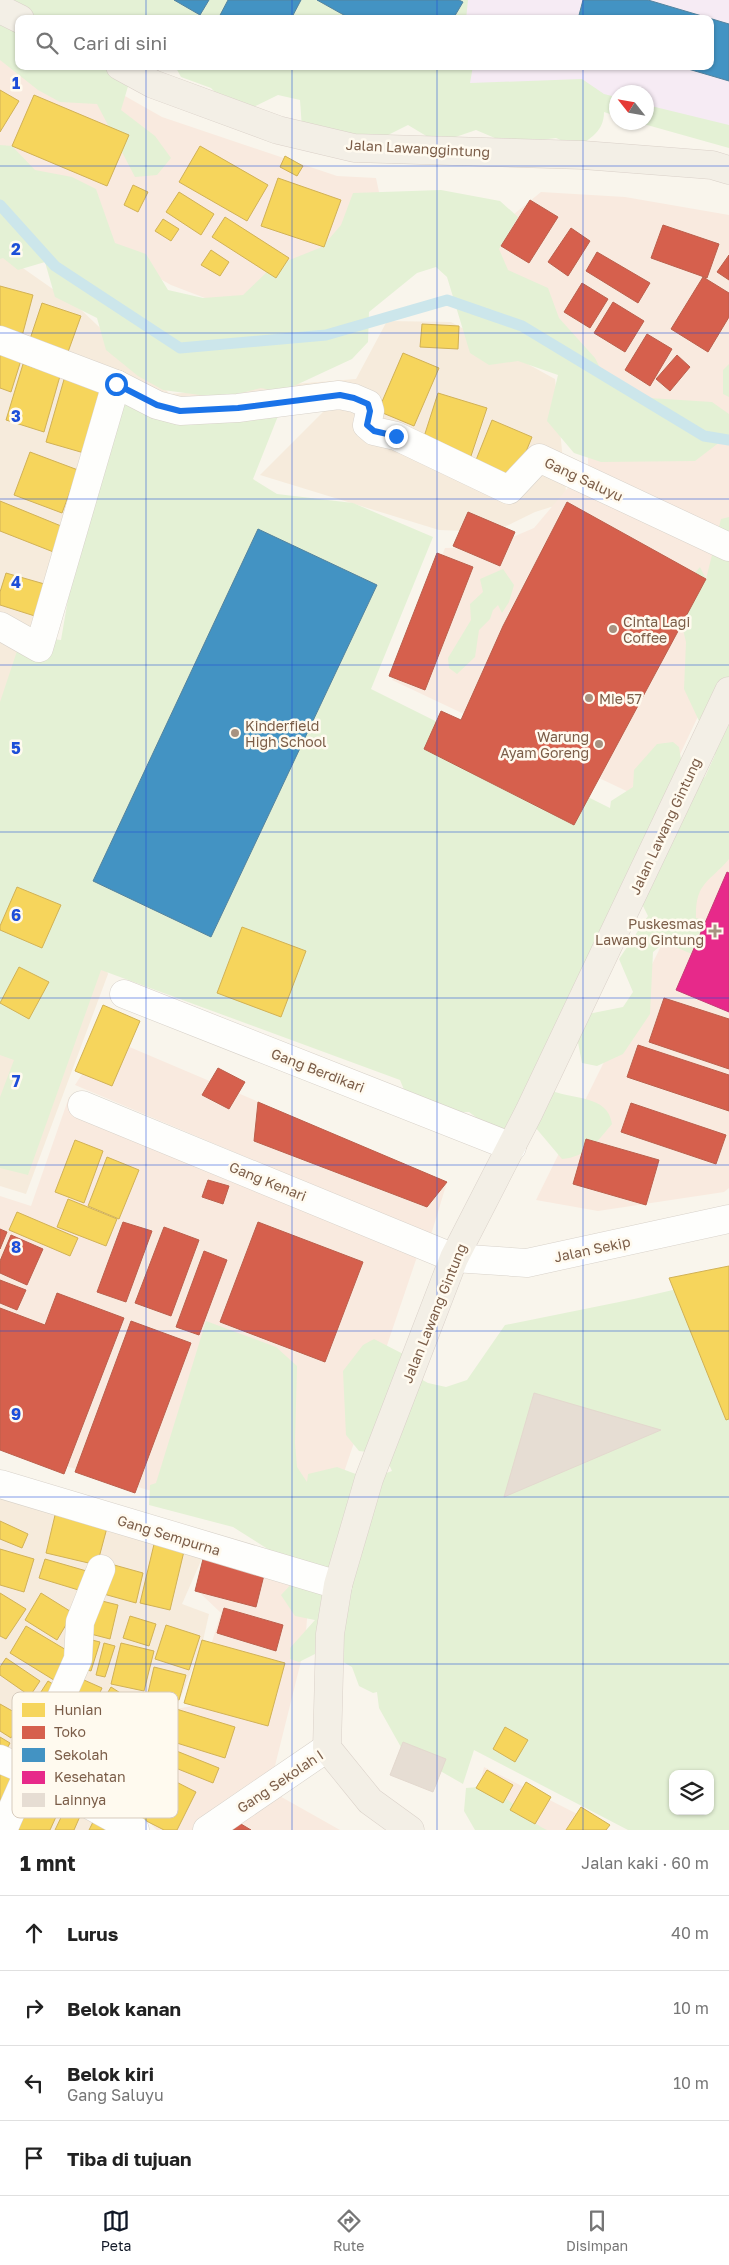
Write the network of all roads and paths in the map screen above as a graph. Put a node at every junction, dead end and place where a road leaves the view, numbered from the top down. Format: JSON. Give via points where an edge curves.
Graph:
{"nodes":[{"id":1,"x":0,"y":9,"type":"edge"},
{"id":2,"x":15,"y":16,"type":"edge"},
{"id":3,"x":127,"y":70,"type":"edge"},
{"id":4,"x":729,"y":170,"type":"edge"},
{"id":5,"x":0,"y":340,"type":"edge"},
{"id":6,"x":116,"y":384,"type":"junction"},
{"id":7,"x":729,"y":547,"type":"edge"},
{"id":8,"x":0,"y":626,"type":"edge"},
{"id":9,"x":729,"y":691,"type":"edge"},
{"id":10,"x":124,"y":994,"type":"dead end"},
{"id":11,"x":82,"y":1105,"type":"dead end"},
{"id":12,"x":512,"y":1147,"type":"junction"},
{"id":13,"x":729,"y":1219,"type":"edge"},
{"id":14,"x":454,"y":1258,"type":"junction"},
{"id":15,"x":0,"y":1484,"type":"edge"},
{"id":16,"x":101,"y":1569,"type":"dead end"},
{"id":17,"x":338,"y":1585,"type":"junction"},
{"id":18,"x":63,"y":1692,"type":"edge"},
{"id":19,"x":328,"y":1748,"type":"junction"},
{"id":20,"x":0,"y":1759,"type":"edge"},
{"id":21,"x":12,"y":1764,"type":"edge"},
{"id":22,"x":12,"y":1809,"type":"edge"},
{"id":23,"x":113,"y":1818,"type":"edge"},
{"id":24,"x":3,"y":1830,"type":"edge"},
{"id":25,"x":135,"y":1830,"type":"edge"},
{"id":26,"x":207,"y":1830,"type":"edge"},
{"id":27,"x":410,"y":1830,"type":"edge"}],
"edges":[{"from":1,"to":2,"type":"main road"},
{"from":3,"to":4,"type":"main road","name":"Jalan Lawanggintung","via":[[153,84],[269,127],[354,148],[583,155],[712,165]]},
{"from":5,"to":6,"type":"street"},
{"from":6,"to":7,"type":"street","name":"Gang Saluyu","via":[[157,405],[180,411],[238,408],[340,395],[354,398],[368,404],[367,425],[374,431],[396,436],[509,490],[539,458]]},
{"from":6,"to":8,"type":"street","via":[[39,648]]},
{"from":9,"to":12,"type":"main road","name":"Jalan Lawang Gintung"},
{"from":10,"to":12,"type":"street","name":"Gang Berdikari"},
{"from":11,"to":14,"type":"street","name":"Gang Kenari"},
{"from":12,"to":14,"type":"main road","name":"Jalan Lawang Gintung"},
{"from":13,"to":14,"type":"street","name":"Jalan Sekip","via":[[527,1263]]},
{"from":14,"to":17,"type":"main road","name":"Jalan Lawang Gintung","via":[[369,1479]]},
{"from":15,"to":17,"type":"street","name":"Gang Sempurna"},
{"from":16,"to":18,"type":"street","via":[[80,1622],[78,1659]]},
{"from":17,"to":19,"type":"main road","name":"Jalan Lawang Gintung","via":[[330,1634]]},
{"from":19,"to":26,"type":"street","name":"Gang Sekolah I"},
{"from":19,"to":27,"type":"main road","via":[[370,1801]]},
{"from":20,"to":21,"type":"street"},
{"from":22,"to":24,"type":"street"},
{"from":23,"to":25,"type":"street"}]}
